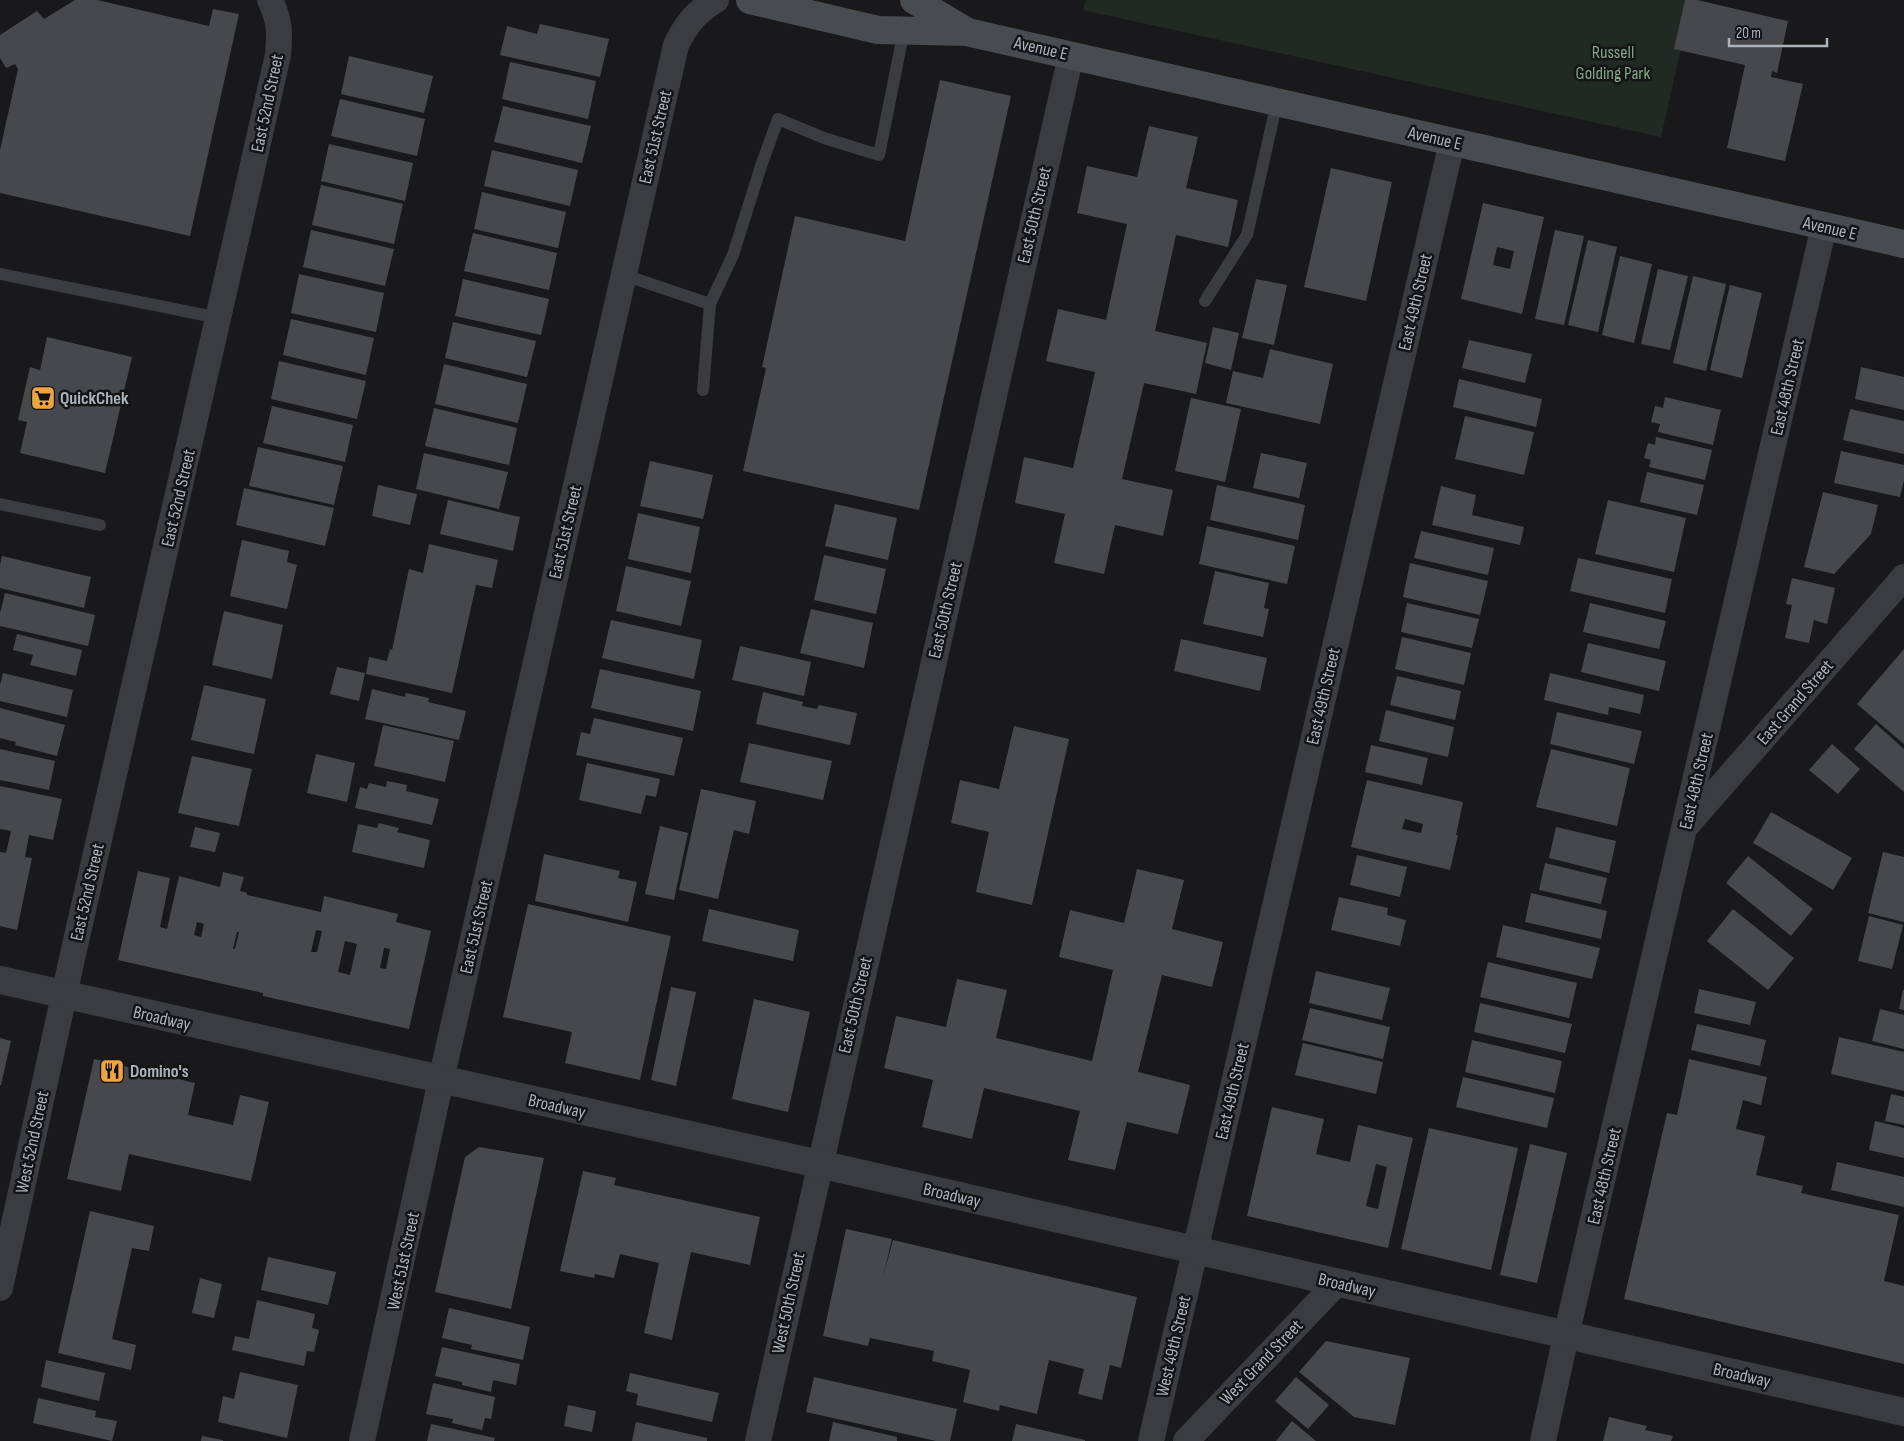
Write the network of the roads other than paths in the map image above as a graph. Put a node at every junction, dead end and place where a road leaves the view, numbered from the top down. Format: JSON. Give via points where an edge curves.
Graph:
{"nodes":[{"id":1,"x":270,"y":0,"type":"edge"},
{"id":2,"x":716,"y":0,"type":"edge"},
{"id":3,"x":750,"y":0,"type":"edge"},
{"id":4,"x":914,"y":0,"type":"edge"},
{"id":5,"x":904,"y":30,"type":"junction"},
{"id":6,"x":967,"y":32,"type":"junction"},
{"id":7,"x":1071,"y":55,"type":"junction"},
{"id":8,"x":1277,"y":102,"type":"junction"},
{"id":9,"x":1452,"y":142,"type":"junction"},
{"id":10,"x":1824,"y":226,"type":"junction"},
{"id":11,"x":1904,"y":244,"type":"edge"},
{"id":12,"x":0,"y":274,"type":"edge"},
{"id":13,"x":624,"y":275,"type":"junction"},
{"id":14,"x":1205,"y":301,"type":"dead end"},
{"id":15,"x":710,"y":304,"type":"junction"},
{"id":16,"x":219,"y":318,"type":"junction"},
{"id":17,"x":703,"y":390,"type":"dead end"},
{"id":18,"x":0,"y":504,"type":"edge"},
{"id":19,"x":100,"y":526,"type":"dead end"},
{"id":20,"x":1904,"y":577,"type":"edge"},
{"id":21,"x":1685,"y":828,"type":"junction"},
{"id":22,"x":0,"y":980,"type":"edge"},
{"id":23,"x":64,"y":996,"type":"junction"},
{"id":24,"x":442,"y":1080,"type":"junction"},
{"id":25,"x":819,"y":1164,"type":"junction"},
{"id":26,"x":1195,"y":1250,"type":"junction"},
{"id":27,"x":1336,"y":1283,"type":"junction"},
{"id":28,"x":0,"y":1288,"type":"edge"},
{"id":29,"x":1566,"y":1336,"type":"junction"},
{"id":30,"x":1904,"y":1412,"type":"edge"},
{"id":31,"x":362,"y":1441,"type":"edge"},
{"id":32,"x":758,"y":1441,"type":"edge"},
{"id":33,"x":1151,"y":1441,"type":"edge"},
{"id":34,"x":1186,"y":1441,"type":"edge"},
{"id":35,"x":1544,"y":1441,"type":"edge"}],
"edges":[{"from":1,"to":16,"type":"street","name":"East 52nd Street","via":[[278,17],[278,55]]},
{"from":2,"to":13,"type":"street","name":"East 51st Street","via":[[694,14],[676,45]]},
{"from":3,"to":5,"type":"main road","name":"Avenue E","via":[[878,30]]},
{"from":4,"to":6,"type":"main road","name":"Avenue E"},
{"from":5,"to":6,"type":"main road","name":"Avenue E"},
{"from":5,"to":15,"type":"lane","via":[[879,155],[778,119],[733,255]]},
{"from":6,"to":7,"type":"main road","name":"Avenue E"},
{"from":7,"to":8,"type":"main road","name":"Avenue E"},
{"from":7,"to":25,"type":"street","name":"East 50th Street"},
{"from":8,"to":9,"type":"main road","name":"Avenue E"},
{"from":8,"to":14,"type":"lane","via":[[1247,235]]},
{"from":9,"to":10,"type":"main road","name":"Avenue E"},
{"from":9,"to":26,"type":"street","name":"East 49th Street"},
{"from":10,"to":11,"type":"main road","name":"Avenue E"},
{"from":10,"to":21,"type":"street","name":"East 48th Street"},
{"from":12,"to":16,"type":"lane"},
{"from":13,"to":15,"type":"lane"},
{"from":13,"to":24,"type":"street","name":"East 51st Street"},
{"from":15,"to":17,"type":"lane"},
{"from":16,"to":23,"type":"street","name":"East 52nd Street"},
{"from":18,"to":19,"type":"lane"},
{"from":20,"to":21,"type":"street","name":"East Grand Street"},
{"from":21,"to":29,"type":"street","name":"East 48th Street"},
{"from":22,"to":23,"type":"street","name":"Broadway"},
{"from":23,"to":24,"type":"street","name":"Broadway"},
{"from":23,"to":28,"type":"street","name":"West 52nd Street"},
{"from":24,"to":25,"type":"street","name":"Broadway"},
{"from":24,"to":31,"type":"street","name":"West 51st Street"},
{"from":25,"to":26,"type":"street","name":"Broadway"},
{"from":25,"to":32,"type":"street","name":"West 50th Street"},
{"from":26,"to":27,"type":"street","name":"Broadway"},
{"from":26,"to":33,"type":"street","name":"West 49th Street"},
{"from":27,"to":29,"type":"street","name":"Broadway"},
{"from":27,"to":34,"type":"street","name":"West Grand Street"},
{"from":29,"to":30,"type":"street","name":"Broadway"},
{"from":29,"to":35,"type":"street","name":"East 48th Street"}]}
